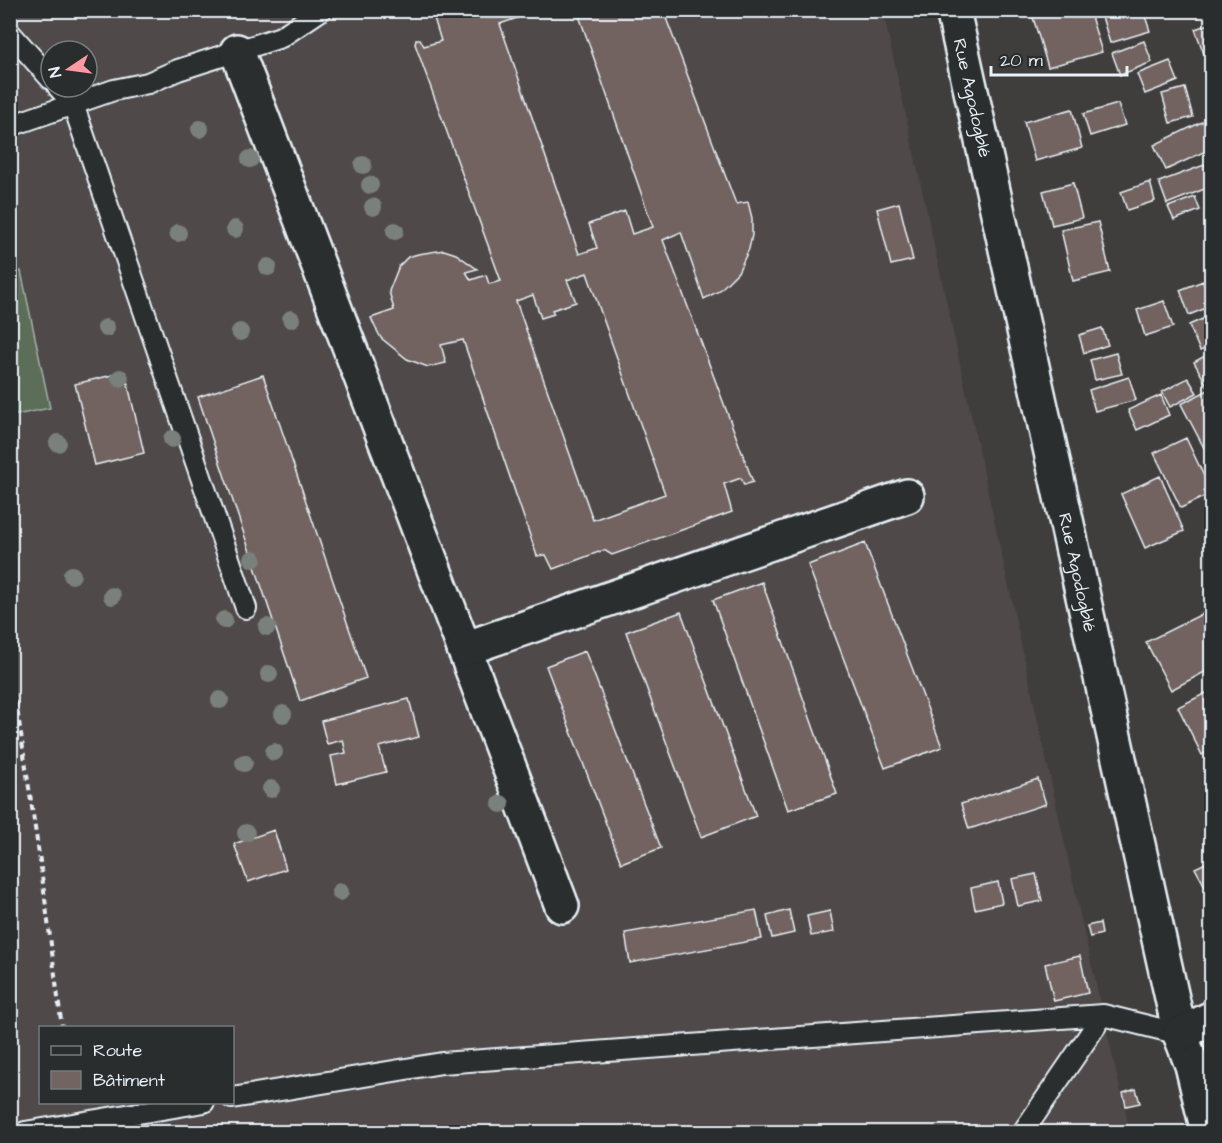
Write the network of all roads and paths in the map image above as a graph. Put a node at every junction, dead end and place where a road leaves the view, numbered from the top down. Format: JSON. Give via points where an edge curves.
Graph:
{"nodes":[{"id":1,"x":321,"y":10,"type":"edge"},
{"id":2,"x":953,"y":10,"type":"edge"},
{"id":3,"x":10,"y":33,"type":"edge"},
{"id":4,"x":237,"y":51,"type":"junction"},
{"id":5,"x":39,"y":66,"type":"edge"},
{"id":6,"x":69,"y":99,"type":"edge"},
{"id":7,"x":74,"y":104,"type":"junction"},
{"id":8,"x":10,"y":126,"type":"edge"},
{"id":9,"x":906,"y":496,"type":"dead end"},
{"id":10,"x":246,"y":608,"type":"dead end"},
{"id":11,"x":464,"y":649,"type":"junction"},
{"id":12,"x":10,"y":681,"type":"edge"},
{"id":13,"x":562,"y":906,"type":"dead end"},
{"id":14,"x":1103,"y":1015,"type":"junction"},
{"id":15,"x":1212,"y":1018,"type":"edge"},
{"id":16,"x":62,"y":1026,"type":"edge"},
{"id":17,"x":1180,"y":1034,"type":"junction"},
{"id":18,"x":1202,"y":1072,"type":"edge"},
{"id":19,"x":234,"y":1098,"type":"edge"},
{"id":20,"x":192,"y":1104,"type":"edge"},
{"id":21,"x":25,"y":1132,"type":"edge"},
{"id":22,"x":1023,"y":1132,"type":"edge"},
{"id":23,"x":1208,"y":1132,"type":"edge"}],
"edges":[{"from":1,"to":4,"type":"lane","via":[[281,37]]},
{"from":2,"to":17,"type":"street","name":"Rue Agodogblé"},
{"from":3,"to":5,"type":"lane"},
{"from":4,"to":7,"type":"lane"},
{"from":4,"to":11,"type":"street"},
{"from":6,"to":7,"type":"lane"},
{"from":7,"to":8,"type":"lane"},
{"from":7,"to":10,"type":"lane"},
{"from":9,"to":11,"type":"street"},
{"from":11,"to":13,"type":"street"},
{"from":12,"to":16,"type":"path","via":[[35,825]]},
{"from":14,"to":17,"type":"lane"},
{"from":14,"to":19,"type":"lane","via":[[442,1063]]},
{"from":14,"to":22,"type":"lane"},
{"from":15,"to":17,"type":"street"},
{"from":17,"to":18,"type":"street","name":"Rue Agodogblé"},
{"from":18,"to":23,"type":"street","name":"Rue Agodogblé"},
{"from":20,"to":21,"type":"lane"}]}
